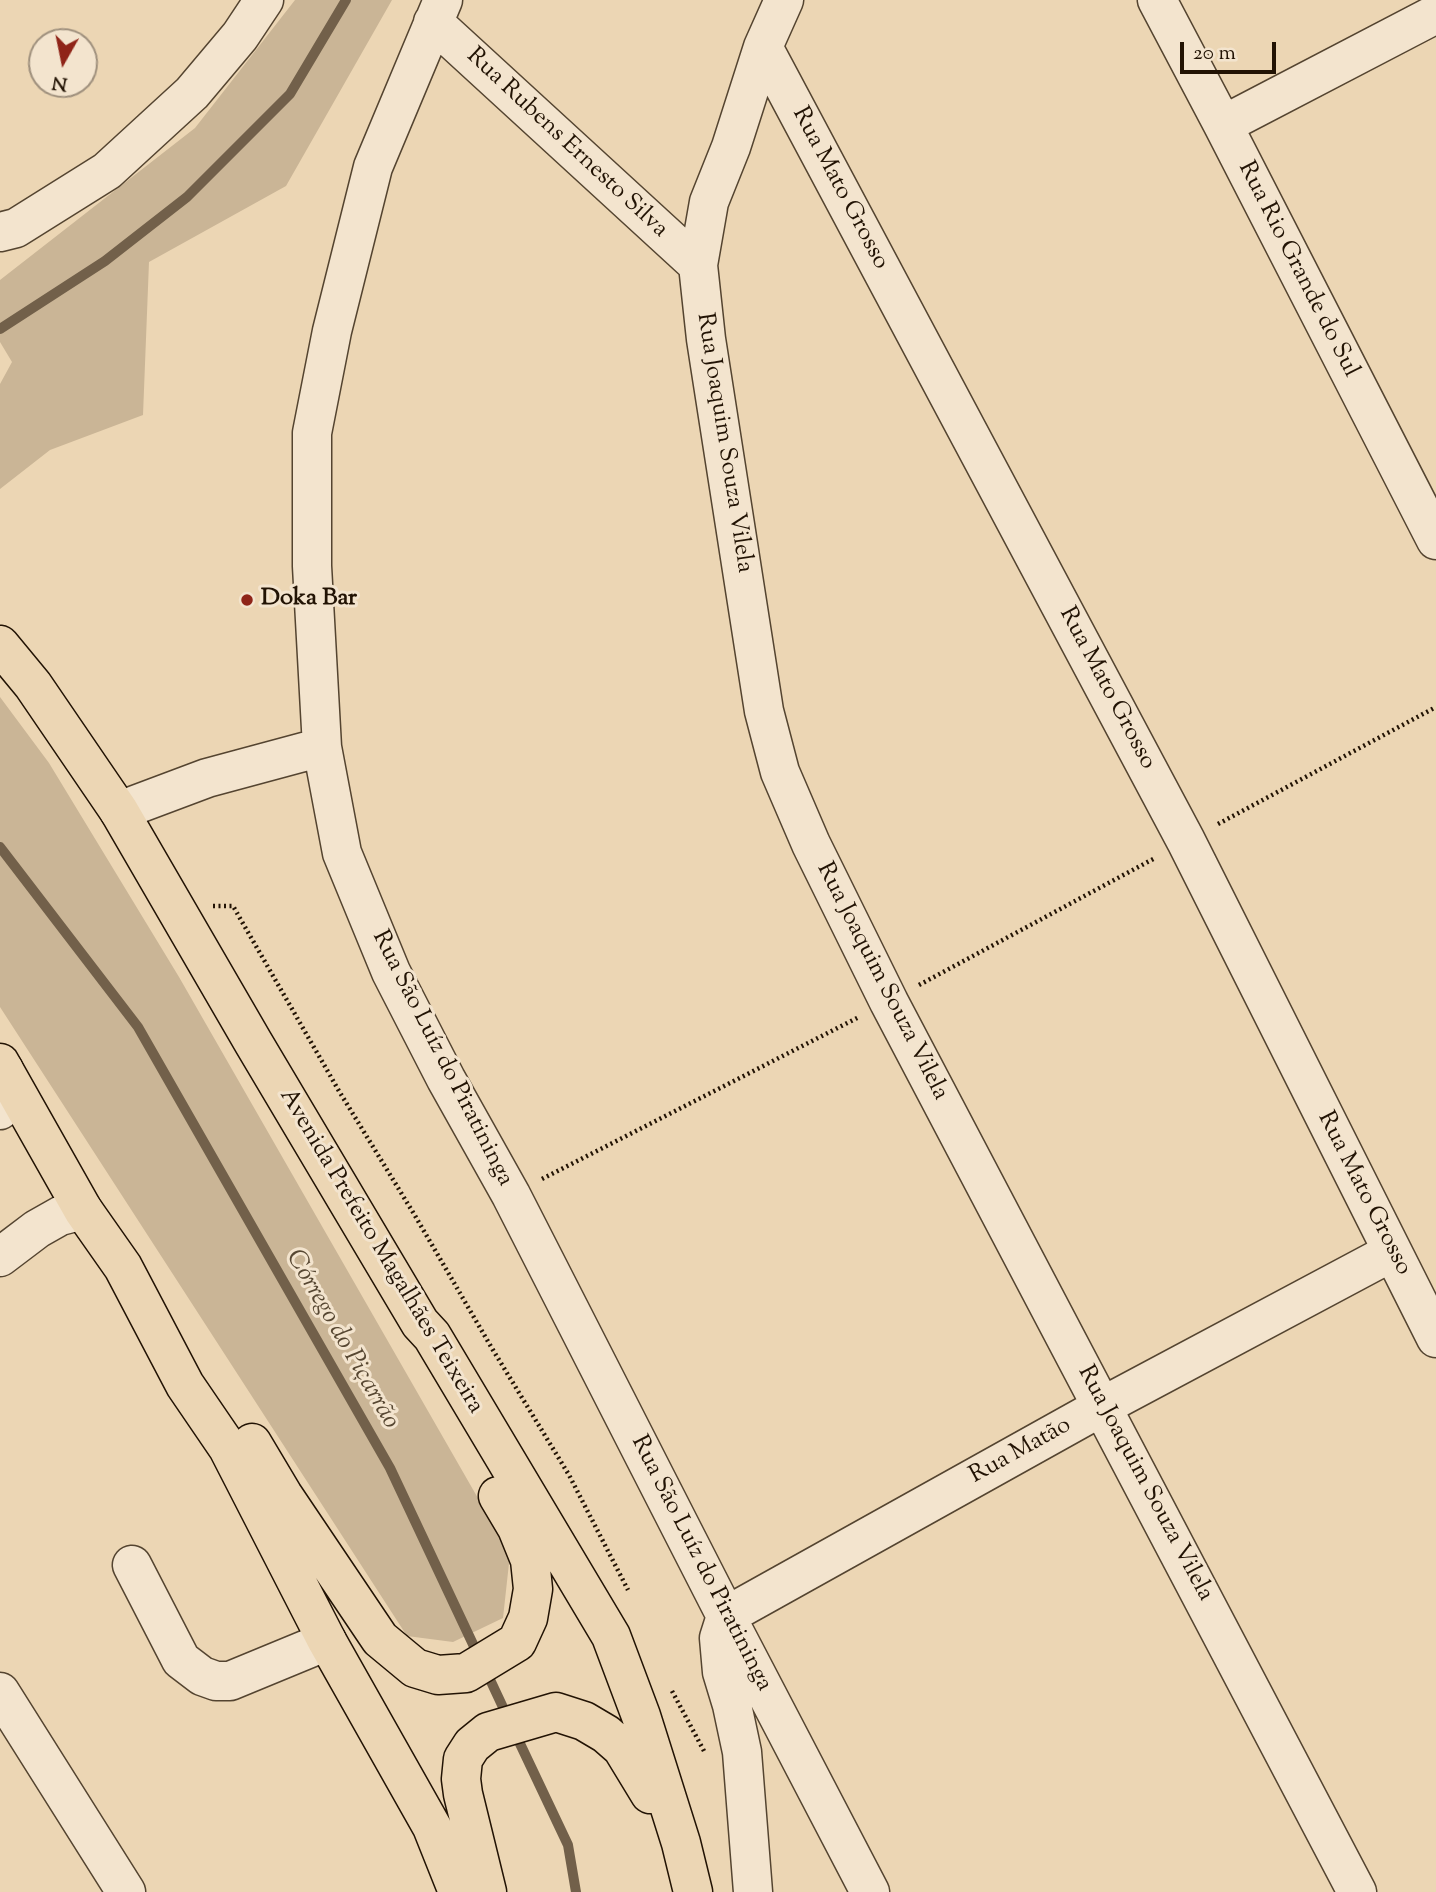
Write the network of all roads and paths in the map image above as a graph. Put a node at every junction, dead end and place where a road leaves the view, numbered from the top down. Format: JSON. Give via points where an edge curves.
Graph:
{"nodes":[{"id":1,"x":264,"y":0,"type":"edge"},
{"id":2,"x":784,"y":0,"type":"edge"},
{"id":3,"x":1157,"y":0,"type":"edge"},
{"id":4,"x":438,"y":11,"type":"edge"},
{"id":5,"x":1436,"y":14,"type":"edge"},
{"id":6,"x":763,"y":47,"type":"junction"},
{"id":7,"x":1223,"y":125,"type":"junction"},
{"id":8,"x":0,"y":232,"type":"edge"},
{"id":9,"x":698,"y":265,"type":"junction"},
{"id":10,"x":1436,"y":540,"type":"edge"},
{"id":11,"x":0,"y":645,"type":"edge"},
{"id":12,"x":1436,"y":707,"type":"edge"},
{"id":13,"x":322,"y":747,"type":"junction"},
{"id":14,"x":119,"y":811,"type":"junction"},
{"id":15,"x":1186,"y":841,"type":"junction"},
{"id":16,"x":889,"y":1002,"type":"junction"},
{"id":17,"x":2,"y":1066,"type":"edge"},
{"id":18,"x":0,"y":1110,"type":"edge"},
{"id":19,"x":512,"y":1195,"type":"junction"},
{"id":20,"x":83,"y":1210,"type":"junction"},
{"id":21,"x":1392,"y":1252,"type":"junction"},
{"id":22,"x":0,"y":1257,"type":"edge"},
{"id":23,"x":148,"y":1317,"type":"junction"},
{"id":24,"x":432,"y":1336,"type":"junction"},
{"id":25,"x":1436,"y":1338,"type":"edge"},
{"id":26,"x":1103,"y":1406,"type":"junction"},
{"id":27,"x":132,"y":1565,"type":"dead end"},
{"id":28,"x":726,"y":1616,"type":"junction"},
{"id":29,"x":327,"y":1641,"type":"junction"},
{"id":30,"x":0,"y":1692,"type":"edge"},
{"id":31,"x":681,"y":1843,"type":"junction"},
{"id":32,"x":126,"y":1892,"type":"edge"},
{"id":33,"x":458,"y":1892,"type":"edge"},
{"id":34,"x":487,"y":1892,"type":"edge"},
{"id":35,"x":693,"y":1892,"type":"edge"},
{"id":36,"x":753,"y":1892,"type":"edge"},
{"id":37,"x":870,"y":1892,"type":"edge"},
{"id":38,"x":1357,"y":1892,"type":"edge"}],
"edges":[{"from":1,"to":8,"type":"street","via":[[192,93],[107,171],[16,228]]},
{"from":2,"to":6,"type":"street","name":"Rua Joaquim Souza Vilela"},
{"from":3,"to":7,"type":"street","name":"Rua Rio Grande do Sul"},
{"from":4,"to":9,"type":"street","name":"Rua Rubens Ernesto Silva"},
{"from":4,"to":13,"type":"street","name":"Rua São Luíz do Piratininga","via":[[373,167],[312,433],[312,566]]},
{"from":5,"to":7,"type":"street"},
{"from":6,"to":9,"type":"street","name":"Rua Joaquim Souza Vilela","via":[[709,202]]},
{"from":6,"to":15,"type":"street","name":"Rua Mato Grosso"},
{"from":7,"to":10,"type":"street","name":"Rua Rio Grande do Sul"},
{"from":9,"to":16,"type":"street","name":"Rua Joaquim Souza Vilela","via":[[764,711],[780,772]]},
{"from":11,"to":14,"type":"main road","name":"Avenida Prefeito Magalhães Teixeira","via":[[33,685]]},
{"from":12,"to":15,"type":"path"},
{"from":13,"to":14,"type":"street","via":[[207,778]]},
{"from":13,"to":19,"type":"street","name":"Rua São Luíz do Piratininga","via":[[342,853],[391,972]]},
{"from":14,"to":24,"type":"main road","name":"Avenida Prefeito Magalhães Teixeira","via":[[420,1323]]},
{"from":15,"to":16,"type":"path"},
{"from":15,"to":21,"type":"street","name":"Rua Mato Grosso"},
{"from":16,"to":19,"type":"path"},
{"from":16,"to":26,"type":"street","name":"Rua Joaquim Souza Vilela"},
{"from":17,"to":18,"type":"street"},
{"from":17,"to":20,"type":"main road"},
{"from":19,"to":28,"type":"street","name":"Rua São Luíz do Piratininga"},
{"from":20,"to":22,"type":"street","via":[[37,1229]]},
{"from":20,"to":23,"type":"main road","via":[[123,1267]]},
{"from":21,"to":25,"type":"street","name":"Rua Mato Grosso"},
{"from":21,"to":26,"type":"street","name":"Rua Matão"},
{"from":23,"to":24,"type":"main road","via":[[196,1358],[380,1639],[415,1668],[438,1675],[466,1673],[517,1642],[528,1618],[533,1589],[530,1560],[517,1528],[481,1469]]},
{"from":23,"to":29,"type":"main road","via":[[185,1385],[228,1448]]},
{"from":24,"to":31,"type":"main road","name":"Avenida Prefeito Magalhães Teixeira","via":[[611,1636]]},
{"from":26,"to":28,"type":"street","name":"Rua Matão"},
{"from":26,"to":38,"type":"street","name":"Rua Joaquim Souza Vilela"},
{"from":27,"to":29,"type":"street","via":[[181,1660],[202,1676],[230,1681]]},
{"from":28,"to":36,"type":"street","via":[[719,1638],[722,1672],[742,1752]]},
{"from":28,"to":37,"type":"street","name":"Rua São Luíz do Piratininga"},
{"from":29,"to":33,"type":"main road","via":[[432,1827]]},
{"from":30,"to":32,"type":"street"},
{"from":31,"to":34,"type":"main road","via":[[622,1748],[584,1721],[556,1712],[488,1732],[463,1759],[463,1794]]},
{"from":31,"to":35,"type":"main road","name":"Avenida Prefeito Magalhães Teixeira"}]}
